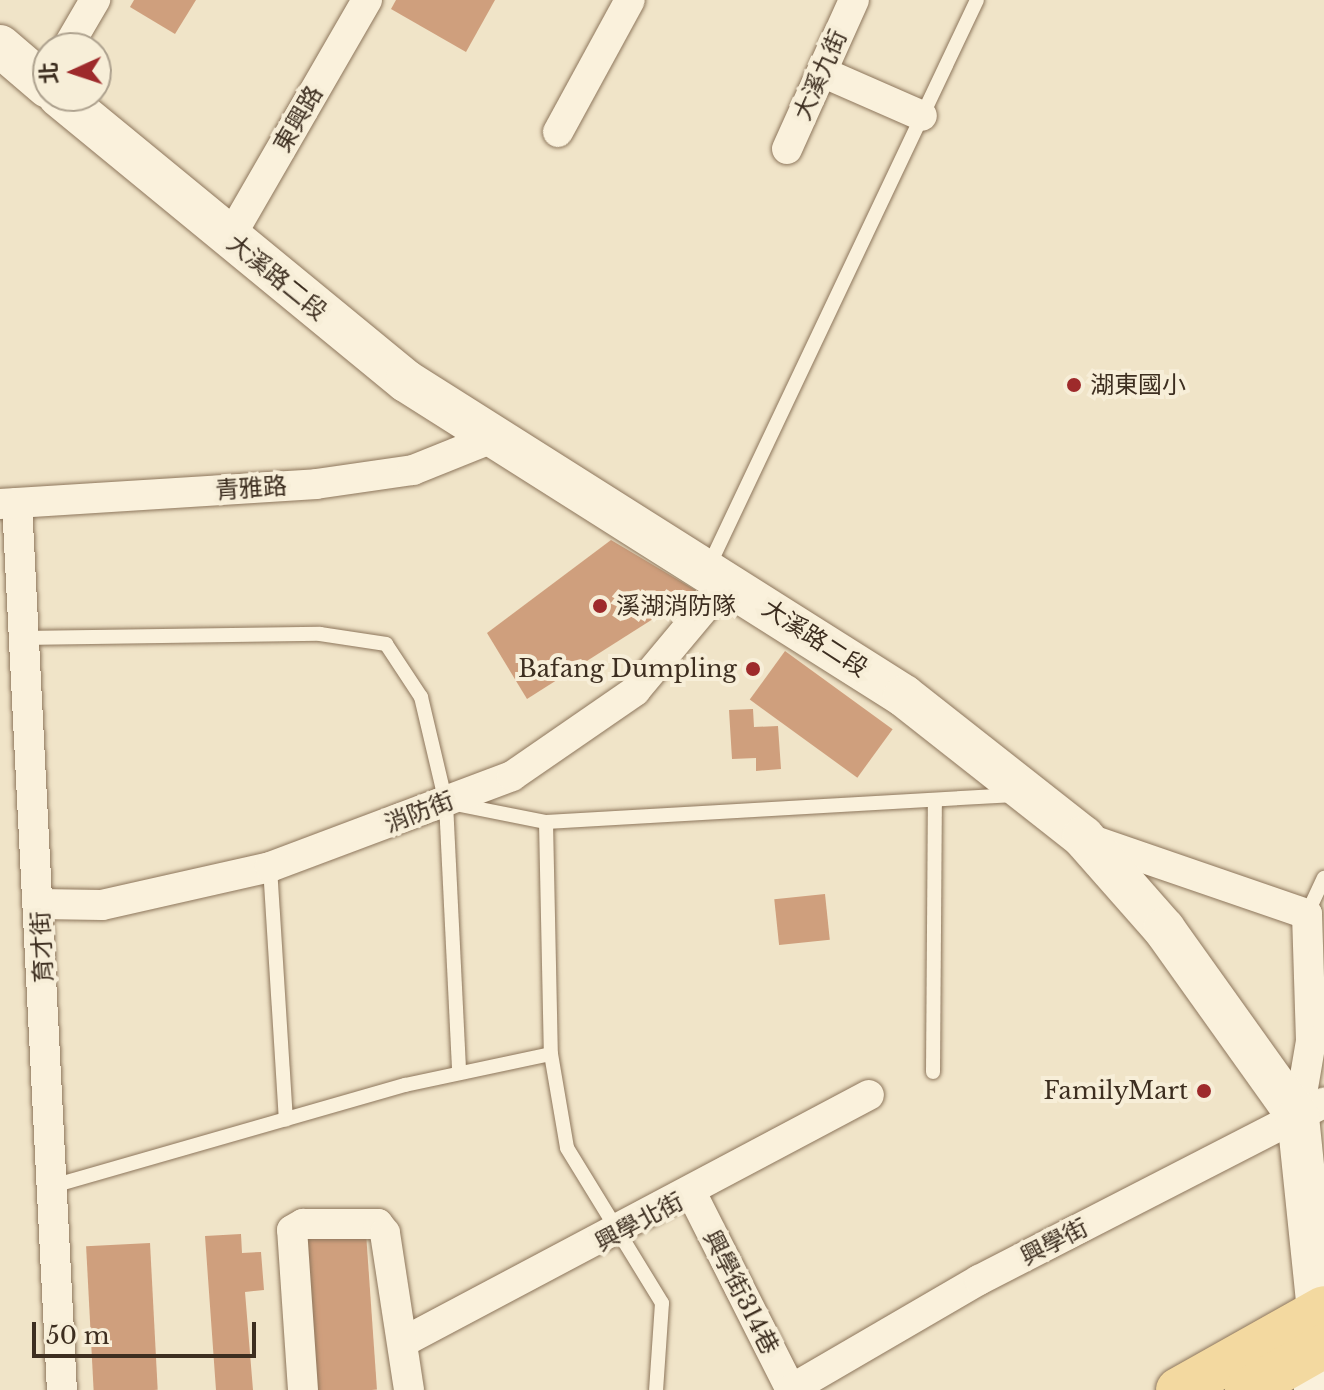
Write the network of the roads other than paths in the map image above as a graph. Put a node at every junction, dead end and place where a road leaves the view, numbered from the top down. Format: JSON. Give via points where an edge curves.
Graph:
{"nodes":[{"id":1,"x":95,"y":0,"type":"edge"},
{"id":2,"x":367,"y":0,"type":"edge"},
{"id":3,"x":630,"y":0,"type":"edge"},
{"id":4,"x":854,"y":0,"type":"edge"},
{"id":5,"x":977,"y":0,"type":"edge"},
{"id":6,"x":76,"y":32,"type":"edge"},
{"id":7,"x":0,"y":46,"type":"edge"},
{"id":8,"x":32,"y":72,"type":"edge"},
{"id":9,"x":822,"y":72,"type":"junction"},
{"id":10,"x":79,"y":112,"type":"edge"},
{"id":11,"x":922,"y":116,"type":"junction"},
{"id":12,"x":558,"y":132,"type":"dead end"},
{"id":13,"x":787,"y":149,"type":"dead end"},
{"id":14,"x":229,"y":239,"type":"junction"},
{"id":15,"x":495,"y":437,"type":"junction"},
{"id":16,"x":8,"y":504,"type":"edge"},
{"id":17,"x":718,"y":575,"type":"junction"},
{"id":18,"x":22,"y":638,"type":"junction"},
{"id":19,"x":1030,"y":794,"type":"junction"},
{"id":20,"x":446,"y":803,"type":"junction"},
{"id":21,"x":935,"y":804,"type":"junction"},
{"id":22,"x":546,"y":822,"type":"junction"},
{"id":23,"x":1083,"y":837,"type":"junction"},
{"id":24,"x":270,"y":867,"type":"junction"},
{"id":25,"x":1324,"y":878,"type":"edge"},
{"id":26,"x":40,"y":904,"type":"junction"},
{"id":27,"x":1307,"y":914,"type":"junction"},
{"id":28,"x":551,"y":1054,"type":"junction"},
{"id":29,"x":933,"y":1072,"type":"dead end"},
{"id":30,"x":459,"y":1073,"type":"junction"},
{"id":31,"x":869,"y":1095,"type":"dead end"},
{"id":32,"x":1311,"y":1110,"type":"edge"},
{"id":33,"x":286,"y":1119,"type":"junction"},
{"id":34,"x":56,"y":1185,"type":"junction"},
{"id":35,"x":692,"y":1194,"type":"junction"},
{"id":36,"x":615,"y":1235,"type":"junction"},
{"id":37,"x":1320,"y":1338,"type":"edge"},
{"id":38,"x":405,"y":1341,"type":"junction"},
{"id":39,"x":62,"y":1390,"type":"edge"},
{"id":40,"x":303,"y":1390,"type":"edge"},
{"id":41,"x":409,"y":1390,"type":"edge"},
{"id":42,"x":656,"y":1390,"type":"edge"},
{"id":43,"x":790,"y":1390,"type":"edge"},
{"id":44,"x":1178,"y":1390,"type":"edge"},
{"id":45,"x":1247,"y":1390,"type":"edge"}],
"edges":[{"from":1,"to":6,"type":"street"},
{"from":2,"to":14,"type":"street","name":"東興路"},
{"from":3,"to":12,"type":"street"},
{"from":4,"to":9,"type":"street","name":"大溪九街"},
{"from":5,"to":11,"type":"lane"},
{"from":7,"to":8,"type":"main road","name":"大溪路二段"},
{"from":9,"to":11,"type":"street"},
{"from":9,"to":13,"type":"street","name":"大溪九街"},
{"from":10,"to":14,"type":"main road","name":"大溪路二段"},
{"from":11,"to":17,"type":"lane"},
{"from":14,"to":15,"type":"main road","name":"大溪路二段","via":[[406,381]]},
{"from":15,"to":16,"type":"street","name":"青雅路","via":[[413,470],[316,484]]},
{"from":15,"to":17,"type":"main road","name":"大溪路二段"},
{"from":16,"to":18,"type":"street","name":"育才街"},
{"from":17,"to":19,"type":"main road","name":"大溪路二段","via":[[904,696]]},
{"from":17,"to":20,"type":"street","name":"消防街","via":[[635,691],[512,776]]},
{"from":18,"to":20,"type":"lane","via":[[320,634],[386,644],[421,697]]},
{"from":18,"to":26,"type":"street","name":"育才街"},
{"from":19,"to":21,"type":"lane"},
{"from":19,"to":23,"type":"main road","name":"大溪路二段"},
{"from":20,"to":22,"type":"lane"},
{"from":20,"to":24,"type":"street","name":"消防街"},
{"from":20,"to":30,"type":"lane"},
{"from":21,"to":22,"type":"lane"},
{"from":21,"to":29,"type":"lane"},
{"from":22,"to":28,"type":"lane"},
{"from":23,"to":27,"type":"street"},
{"from":23,"to":32,"type":"main road","name":"大溪路二段"},
{"from":24,"to":26,"type":"street","name":"消防街","via":[[102,905]]},
{"from":24,"to":33,"type":"lane"},
{"from":25,"to":27,"type":"lane"},
{"from":26,"to":34,"type":"street","name":"育才街"},
{"from":27,"to":32,"type":"street"},
{"from":28,"to":30,"type":"lane"},
{"from":28,"to":36,"type":"lane","via":[[567,1148]]},
{"from":30,"to":33,"type":"lane"},
{"from":31,"to":35,"type":"street","name":"興學北街"},
{"from":32,"to":37,"type":"main road","name":"大溪路二段"},
{"from":32,"to":43,"type":"street","name":"興學街","via":[[979,1280]]},
{"from":33,"to":34,"type":"lane"},
{"from":34,"to":39,"type":"street","name":"育才街"},
{"from":35,"to":36,"type":"street","name":"興學北街"},
{"from":35,"to":43,"type":"street","name":"興學街314巷"},
{"from":36,"to":38,"type":"street","name":"興學北街"},
{"from":36,"to":42,"type":"lane","via":[[662,1303]]},
{"from":37,"to":44,"type":"main road"},
{"from":37,"to":45,"type":"main road"},
{"from":38,"to":40,"type":"street","via":[[392,1256],[378,1224],[303,1224],[292,1230]]},
{"from":38,"to":41,"type":"street"}]}
